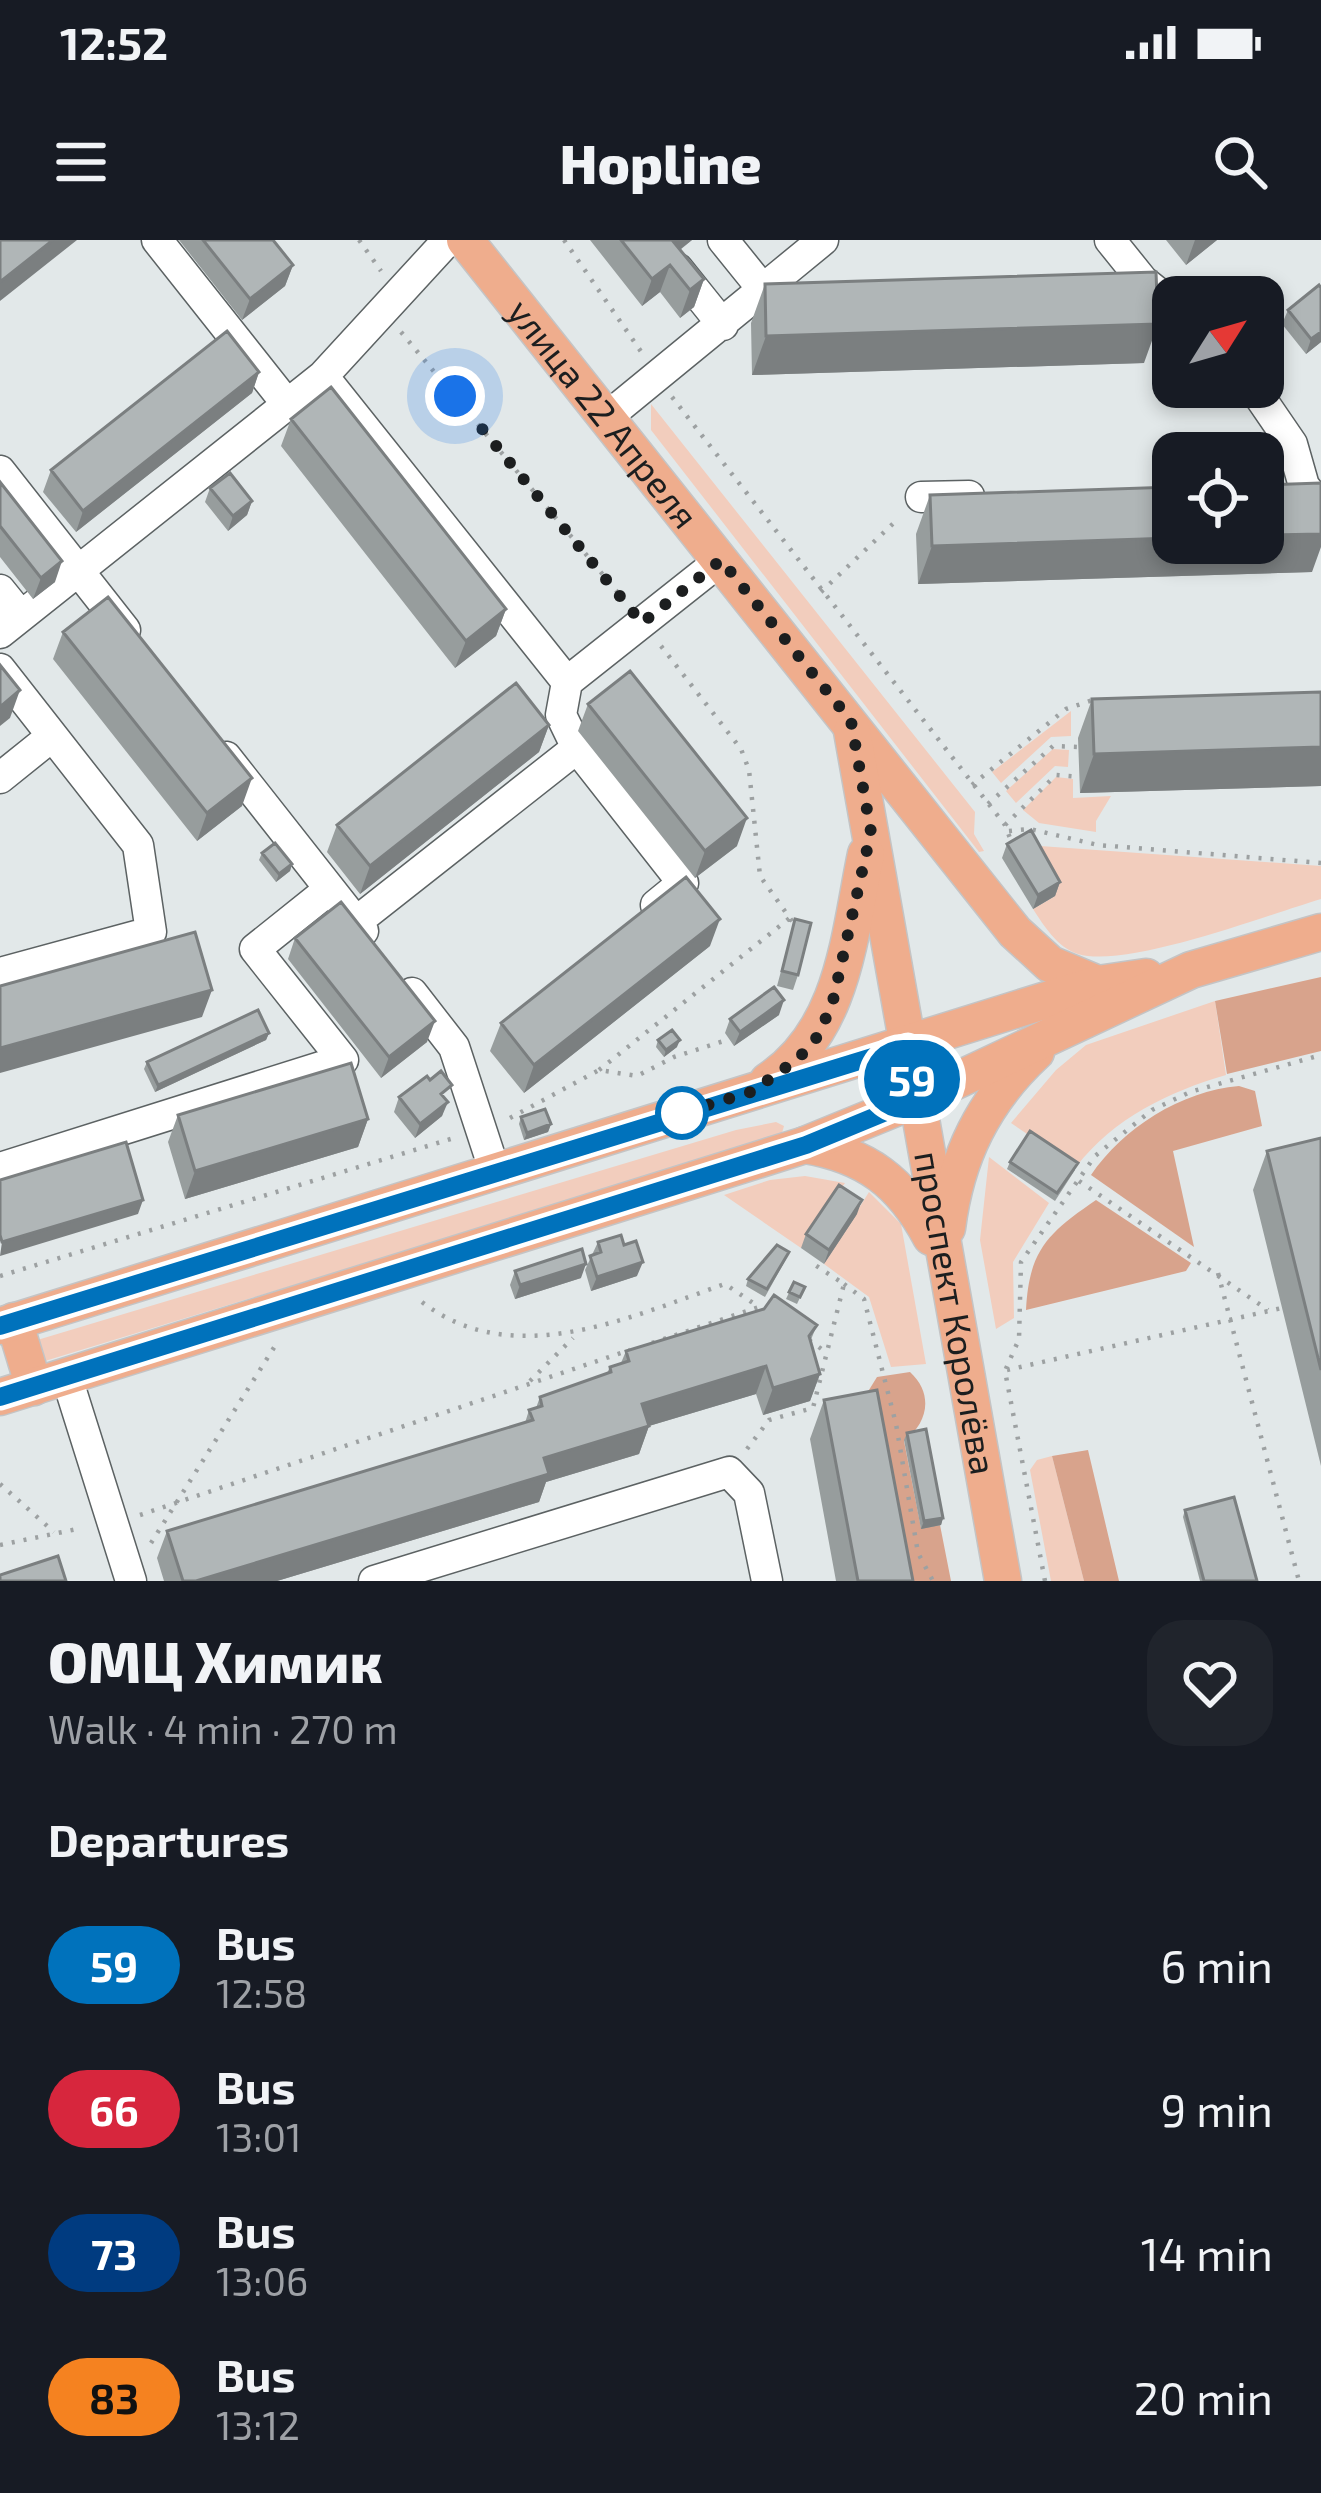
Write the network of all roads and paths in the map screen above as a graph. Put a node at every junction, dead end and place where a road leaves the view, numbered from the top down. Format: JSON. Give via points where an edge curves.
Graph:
{"nodes":[{"id":1,"x":157,"y":240,"type":"edge"},
{"id":2,"x":359,"y":240,"type":"edge"},
{"id":3,"x":448,"y":240,"type":"edge"},
{"id":4,"x":465,"y":240,"type":"edge"},
{"id":5,"x":564,"y":240,"type":"edge"},
{"id":6,"x":723,"y":240,"type":"edge"},
{"id":7,"x":823,"y":240,"type":"edge"},
{"id":8,"x":1110,"y":240,"type":"edge"},
{"id":9,"x":678,"y":269,"type":"edge"},
{"id":10,"x":1143,"y":281,"type":"junction"},
{"id":11,"x":1097,"y":282,"type":"edge"},
{"id":12,"x":1152,"y":288,"type":"edge"},
{"id":13,"x":808,"y":291,"type":"edge"},
{"id":14,"x":765,"y":292,"type":"junction"},
{"id":15,"x":394,"y":297,"type":"junction"},
{"id":16,"x":723,"y":326,"type":"junction"},
{"id":17,"x":323,"y":376,"type":"junction"},
{"id":18,"x":657,"y":377,"type":"junction"},
{"id":19,"x":287,"y":404,"type":"junction"},
{"id":20,"x":1267,"y":408,"type":"edge"},
{"id":21,"x":607,"y":418,"type":"junction"},
{"id":22,"x":0,"y":471,"type":"edge"},
{"id":23,"x":990,"y":495,"type":"edge"},
{"id":24,"x":1312,"y":496,"type":"edge"},
{"id":25,"x":921,"y":497,"type":"joint"},
{"id":26,"x":721,"y":560,"type":"junction"},
{"id":27,"x":78,"y":571,"type":"junction"},
{"id":28,"x":0,"y":590,"type":"edge"},
{"id":29,"x":821,"y":592,"type":"junction"},
{"id":30,"x":642,"y":623,"type":"junction"},
{"id":31,"x":10,"y":625,"type":"edge"},
{"id":32,"x":137,"y":646,"type":"edge"},
{"id":33,"x":0,"y":670,"type":"edge"},
{"id":34,"x":567,"y":682,"type":"junction"},
{"id":35,"x":1100,"y":700,"type":"edge"},
{"id":36,"x":851,"y":721,"type":"junction"},
{"id":37,"x":51,"y":737,"type":"junction"},
{"id":38,"x":212,"y":739,"type":"edge"},
{"id":39,"x":1078,"y":747,"type":"dead end"},
{"id":40,"x":577,"y":748,"type":"junction"},
{"id":41,"x":1079,"y":777,"type":"dead end"},
{"id":42,"x":0,"y":778,"type":"edge"},
{"id":43,"x":972,"y":784,"type":"junction"},
{"id":44,"x":988,"y":804,"type":"junction"},
{"id":45,"x":1007,"y":828,"type":"junction"},
{"id":46,"x":871,"y":832,"type":"junction"},
{"id":47,"x":1014,"y":851,"type":"edge"},
{"id":48,"x":1321,"y":862,"type":"edge"},
{"id":49,"x":330,"y":889,"type":"junction"},
{"id":50,"x":791,"y":916,"type":"junction"},
{"id":51,"x":356,"y":922,"type":"junction"},
{"id":52,"x":627,"y":928,"type":"edge"},
{"id":53,"x":1321,"y":932,"type":"edge"},
{"id":54,"x":798,"y":936,"type":"edge"},
{"id":55,"x":1191,"y":970,"type":"junction"},
{"id":56,"x":0,"y":973,"type":"edge"},
{"id":57,"x":1098,"y":983,"type":"junction"},
{"id":58,"x":1062,"y":1031,"type":"junction"},
{"id":59,"x":730,"y":1039,"type":"edge"},
{"id":60,"x":908,"y":1046,"type":"junction"},
{"id":61,"x":1321,"y":1055,"type":"edge"},
{"id":62,"x":598,"y":1070,"type":"junction"},
{"id":63,"x":751,"y":1092,"type":"junction"},
{"id":64,"x":915,"y":1100,"type":"junction"},
{"id":65,"x":483,"y":1126,"type":"junction"},
{"id":66,"x":806,"y":1145,"type":"junction"},
{"id":67,"x":0,"y":1168,"type":"edge"},
{"id":68,"x":494,"y":1169,"type":"junction"},
{"id":69,"x":1079,"y":1181,"type":"junction"},
{"id":70,"x":1065,"y":1186,"type":"edge"},
{"id":71,"x":1073,"y":1191,"type":"junction"},
{"id":72,"x":809,"y":1261,"type":"dead end"},
{"id":73,"x":944,"y":1261,"type":"junction"},
{"id":74,"x":1218,"y":1274,"type":"junction"},
{"id":75,"x":0,"y":1276,"type":"edge"},
{"id":76,"x":844,"y":1284,"type":"junction"},
{"id":77,"x":422,"y":1302,"type":"dead end"},
{"id":78,"x":759,"y":1307,"type":"junction"},
{"id":79,"x":1282,"y":1308,"type":"dead end"},
{"id":80,"x":1269,"y":1310,"type":"junction"},
{"id":81,"x":776,"y":1319,"type":"edge"},
{"id":82,"x":1230,"y":1319,"type":"junction"},
{"id":83,"x":7,"y":1323,"type":"edge"},
{"id":84,"x":793,"y":1330,"type":"edge"},
{"id":85,"x":575,"y":1335,"type":"junction"},
{"id":86,"x":275,"y":1346,"type":"dead end"},
{"id":87,"x":827,"y":1353,"type":"junction"},
{"id":88,"x":1005,"y":1371,"type":"junction"},
{"id":89,"x":526,"y":1385,"type":"junction"},
{"id":90,"x":34,"y":1387,"type":"edge"},
{"id":91,"x":729,"y":1472,"type":"junction"},
{"id":92,"x":0,"y":1484,"type":"edge"},
{"id":93,"x":182,"y":1500,"type":"junction"},
{"id":94,"x":116,"y":1523,"type":"junction"},
{"id":95,"x":54,"y":1532,"type":"junction"},
{"id":96,"x":0,"y":1545,"type":"edge"},
{"id":97,"x":130,"y":1577,"type":"edge"},
{"id":98,"x":374,"y":1581,"type":"edge"},
{"id":99,"x":767,"y":1581,"type":"edge"},
{"id":100,"x":933,"y":1581,"type":"edge"},
{"id":101,"x":1003,"y":1581,"type":"edge"},
{"id":102,"x":1045,"y":1581,"type":"edge"},
{"id":103,"x":1299,"y":1581,"type":"edge"}],
"edges":[{"from":1,"to":19,"type":"street"},
{"from":2,"to":15,"type":"path"},
{"from":3,"to":15,"type":"street"},
{"from":4,"to":21,"type":"main road","name":"улица 22 Апреля"},
{"from":5,"to":18,"type":"path"},
{"from":6,"to":14,"type":"street"},
{"from":7,"to":14,"type":"street"},
{"from":8,"to":10,"type":"street"},
{"from":9,"to":16,"type":"street"},
{"from":10,"to":11,"type":"street"},
{"from":10,"to":12,"type":"street"},
{"from":13,"to":14,"type":"street"},
{"from":14,"to":16,"type":"street"},
{"from":15,"to":17,"type":"street"},
{"from":15,"to":30,"type":"path","via":[[398,328]]},
{"from":16,"to":18,"type":"street"},
{"from":17,"to":19,"type":"street"},
{"from":17,"to":34,"type":"street"},
{"from":18,"to":21,"type":"street"},
{"from":18,"to":29,"type":"path"},
{"from":19,"to":27,"type":"street"},
{"from":20,"to":24,"type":"street"},
{"from":21,"to":26,"type":"main road","name":"улица 22 Апреля"},
{"from":22,"to":27,"type":"street"},
{"from":23,"to":25,"type":"street"},
{"from":25,"to":29,"type":"path"},
{"from":26,"to":30,"type":"street"},
{"from":26,"to":36,"type":"main road","name":"улица 22 Апреля"},
{"from":27,"to":31,"type":"street"},
{"from":27,"to":32,"type":"street"},
{"from":28,"to":31,"type":"street"},
{"from":29,"to":43,"type":"path"},
{"from":30,"to":34,"type":"street"},
{"from":30,"to":50,"type":"path","via":[[742,749],[760,876]]},
{"from":33,"to":37,"type":"street"},
{"from":34,"to":40,"type":"street","via":[[561,716]]},
{"from":35,"to":43,"type":"path","via":[[1066,709]]},
{"from":36,"to":46,"type":"main road","name":"улица 22 Апреля"},
{"from":36,"to":57,"type":"main road","via":[[1015,932],[1051,964]]},
{"from":37,"to":42,"type":"street"},
{"from":37,"to":56,"type":"street","via":[[138,844],[151,932]]},
{"from":38,"to":49,"type":"street"},
{"from":39,"to":44,"type":"path","via":[[1053,746]]},
{"from":40,"to":51,"type":"street"},
{"from":40,"to":52,"type":"street","via":[[683,884]]},
{"from":41,"to":45,"type":"path","via":[[1056,775]]},
{"from":43,"to":44,"type":"path"},
{"from":44,"to":45,"type":"path"},
{"from":45,"to":47,"type":"path"},
{"from":45,"to":48,"type":"path","via":[[1098,845]]},
{"from":46,"to":60,"type":"main road","name":"улица 22 Апреля"},
{"from":46,"to":63,"type":"main road","via":[[832,1005],[798,1059]]},
{"from":49,"to":51,"type":"street"},
{"from":49,"to":67,"type":"street","via":[[254,949],[343,1060]]},
{"from":50,"to":54,"type":"path"},
{"from":50,"to":62,"type":"path"},
{"from":51,"to":65,"type":"street","via":[[454,1047]]},
{"from":53,"to":55,"type":"main road"},
{"from":55,"to":57,"type":"main road"},
{"from":55,"to":58,"type":"main road"},
{"from":57,"to":60,"type":"main road"},
{"from":58,"to":64,"type":"main road"},
{"from":58,"to":73,"type":"main road","via":[[984,1110],[956,1180]]},
{"from":59,"to":62,"type":"path","via":[[638,1076]]},
{"from":60,"to":63,"type":"main road"},
{"from":60,"to":64,"type":"main road","name":"проспект Королёва"},
{"from":61,"to":69,"type":"path","via":[[1152,1110],[1095,1156]]},
{"from":62,"to":65,"type":"path","via":[[542,1104]]},
{"from":63,"to":68,"type":"main road"},
{"from":64,"to":66,"type":"main road"},
{"from":64,"to":73,"type":"main road","name":"проспект Королёва"},
{"from":65,"to":68,"type":"street"},
{"from":65,"to":75,"type":"path"},
{"from":66,"to":73,"type":"main road","via":[[881,1170],[913,1205]]},
{"from":66,"to":90,"type":"main road"},
{"from":68,"to":83,"type":"main road"},
{"from":69,"to":71,"type":"path"},
{"from":69,"to":74,"type":"path"},
{"from":70,"to":71,"type":"path"},
{"from":71,"to":88,"type":"path","via":[[1021,1262],[1019,1340]]},
{"from":72,"to":76,"type":"path"},
{"from":73,"to":101,"type":"main road","name":"проспект Королёва"},
{"from":74,"to":80,"type":"path"},
{"from":74,"to":82,"type":"path"},
{"from":76,"to":87,"type":"path"},
{"from":76,"to":100,"type":"path","via":[[864,1299],[918,1552]]},
{"from":77,"to":85,"type":"path","via":[[473,1331]]},
{"from":78,"to":81,"type":"path"},
{"from":78,"to":85,"type":"path","via":[[725,1284]]},
{"from":78,"to":89,"type":"path"},
{"from":79,"to":80,"type":"path"},
{"from":80,"to":82,"type":"path"},
{"from":82,"to":88,"type":"path"},
{"from":82,"to":103,"type":"path"},
{"from":83,"to":90,"type":"main road"},
{"from":84,"to":87,"type":"path"},
{"from":85,"to":89,"type":"path"},
{"from":86,"to":93,"type":"path"},
{"from":87,"to":91,"type":"path","via":[[813,1408],[769,1420]]},
{"from":88,"to":102,"type":"path"},
{"from":89,"to":93,"type":"path"},
{"from":90,"to":94,"type":"street"},
{"from":91,"to":98,"type":"street"},
{"from":91,"to":99,"type":"street","via":[[749,1493]]},
{"from":92,"to":95,"type":"path"},
{"from":93,"to":94,"type":"path"},
{"from":93,"to":97,"type":"path"},
{"from":94,"to":95,"type":"path"},
{"from":94,"to":97,"type":"street"},
{"from":95,"to":96,"type":"path"}]}
